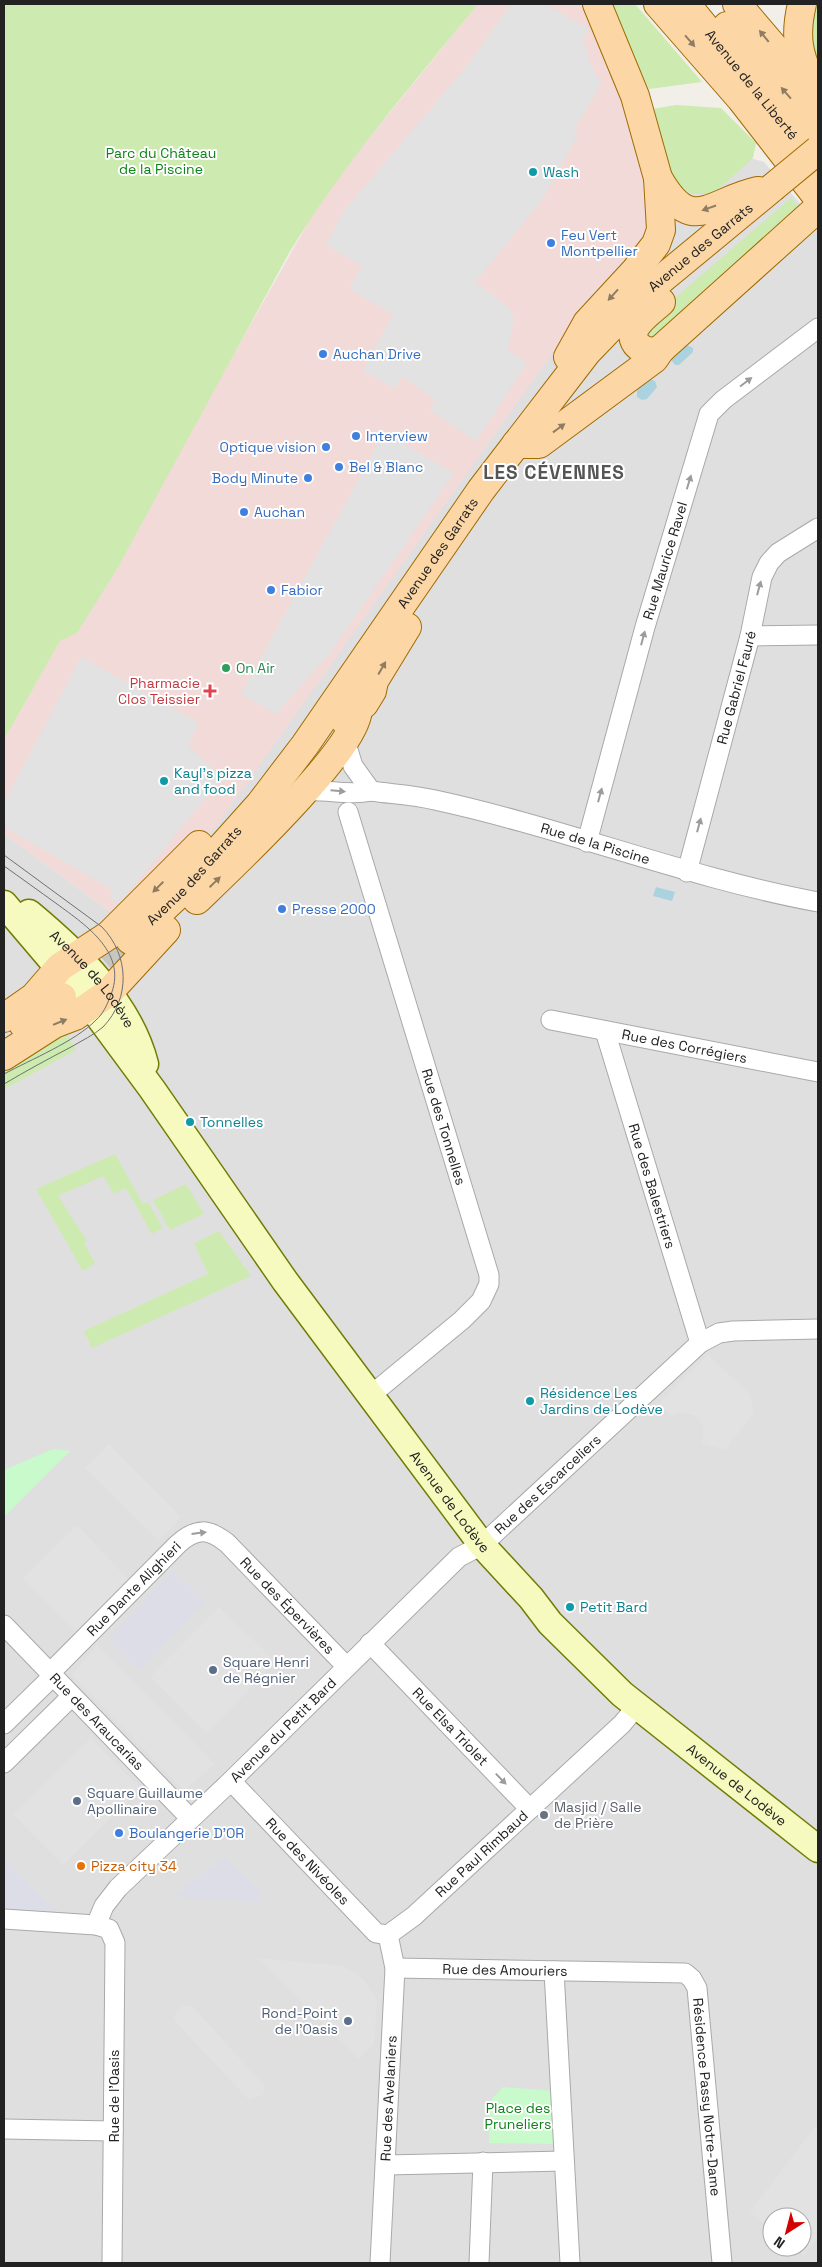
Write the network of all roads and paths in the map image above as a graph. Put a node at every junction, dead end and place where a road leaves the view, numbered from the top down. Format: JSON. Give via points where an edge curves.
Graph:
{"nodes":[{"id":1,"x":596,"y":4,"type":"edge"},
{"id":2,"x":658,"y":4,"type":"edge"},
{"id":3,"x":686,"y":4,"type":"edge"},
{"id":4,"x":707,"y":4,"type":"edge"},
{"id":5,"x":737,"y":4,"type":"edge"},
{"id":6,"x":802,"y":4,"type":"edge"},
{"id":7,"x":818,"y":93,"type":"edge"},
{"id":8,"x":818,"y":99,"type":"edge"},
{"id":9,"x":818,"y":130,"type":"edge"},
{"id":10,"x":818,"y":150,"type":"edge"},
{"id":11,"x":818,"y":166,"type":"edge"},
{"id":12,"x":658,"y":178,"type":"junction"},
{"id":13,"x":772,"y":188,"type":"junction"},
{"id":14,"x":818,"y":198,"type":"edge"},
{"id":15,"x":818,"y":208,"type":"edge"},
{"id":16,"x":705,"y":243,"type":"junction"},
{"id":17,"x":818,"y":328,"type":"edge"},
{"id":18,"x":661,"y":349,"type":"junction"},
{"id":19,"x":550,"y":397,"type":"junction"},
{"id":20,"x":516,"y":444,"type":"junction"},
{"id":21,"x":818,"y":528,"type":"edge"},
{"id":22,"x":427,"y":570,"type":"junction"},
{"id":23,"x":818,"y":634,"type":"edge"},
{"id":24,"x":750,"y":636,"type":"junction"},
{"id":25,"x":346,"y":683,"type":"junction"},
{"id":26,"x":358,"y":708,"type":"junction"},
{"id":27,"x":345,"y":740,"type":"junction"},
{"id":28,"x":304,"y":791,"type":"junction"},
{"id":29,"x":371,"y":791,"type":"junction"},
{"id":30,"x":348,"y":812,"type":"dead end"},
{"id":31,"x":244,"y":823,"type":"junction"},
{"id":32,"x":587,"y":842,"type":"junction"},
{"id":33,"x":687,"y":872,"type":"junction"},
{"id":34,"x":4,"y":892,"type":"edge"},
{"id":35,"x":818,"y":902,"type":"edge"},
{"id":36,"x":4,"y":904,"type":"edge"},
{"id":37,"x":130,"y":940,"type":"tunnel mouth"},
{"id":38,"x":68,"y":961,"type":"junction"},
{"id":39,"x":62,"y":997,"type":"tunnel mouth"},
{"id":40,"x":99,"y":999,"type":"junction"},
{"id":41,"x":4,"y":1018,"type":"edge"},
{"id":42,"x":550,"y":1020,"type":"dead end"},
{"id":43,"x":605,"y":1031,"type":"junction"},
{"id":44,"x":4,"y":1038,"type":"edge"},
{"id":45,"x":4,"y":1056,"type":"edge"},
{"id":46,"x":818,"y":1072,"type":"edge"},
{"id":47,"x":818,"y":1329,"type":"edge"},
{"id":48,"x":700,"y":1343,"type":"junction"},
{"id":49,"x":371,"y":1395,"type":"junction"},
{"id":50,"x":227,"y":1543,"type":"joint"},
{"id":51,"x":482,"y":1545,"type":"junction"},
{"id":52,"x":4,"y":1625,"type":"edge"},
{"id":53,"x":370,"y":1643,"type":"junction"},
{"id":54,"x":347,"y":1667,"type":"junction"},
{"id":55,"x":51,"y":1674,"type":"junction"},
{"id":56,"x":72,"y":1696,"type":"junction"},
{"id":57,"x":637,"y":1706,"type":"junction"},
{"id":58,"x":4,"y":1724,"type":"edge"},
{"id":59,"x":4,"y":1762,"type":"edge"},
{"id":60,"x":231,"y":1781,"type":"junction"},
{"id":61,"x":530,"y":1809,"type":"junction"},
{"id":62,"x":190,"y":1818,"type":"junction"},
{"id":63,"x":818,"y":1849,"type":"edge"},
{"id":64,"x":4,"y":1919,"type":"edge"},
{"id":65,"x":103,"y":1927,"type":"junction"},
{"id":66,"x":388,"y":1934,"type":"junction"},
{"id":67,"x":396,"y":1968,"type":"junction"},
{"id":68,"x":616,"y":1970,"type":"joint"},
{"id":69,"x":554,"y":1971,"type":"junction"},
{"id":70,"x":4,"y":2129,"type":"edge"},
{"id":71,"x":113,"y":2131,"type":"junction"},
{"id":72,"x":564,"y":2161,"type":"junction"},
{"id":73,"x":483,"y":2162,"type":"junction"},
{"id":74,"x":386,"y":2165,"type":"junction"},
{"id":75,"x":112,"y":2263,"type":"edge"},
{"id":76,"x":380,"y":2263,"type":"edge"},
{"id":77,"x":479,"y":2263,"type":"edge"},
{"id":78,"x":570,"y":2263,"type":"edge"},
{"id":79,"x":722,"y":2263,"type":"edge"}],
"edges":[{"from":1,"to":12,"type":"main road","via":[[634,96]]},
{"from":2,"to":14,"type":"main road","one_way":true,"via":[[741,100]]},
{"from":3,"to":11,"type":"main road","name":"Avenue de la Liberté"},
{"from":9,"to":4,"type":"main road","name":"Avenue de la Liberté","one_way":true},
{"from":8,"to":5,"type":"main road","one_way":true},
{"from":6,"to":7,"type":"main road","via":[[798,49]]},
{"from":10,"to":13,"type":"main road","name":"Avenue des Garrats","bridge":true},
{"from":13,"to":12,"type":"main road","one_way":true,"via":[[740,195],[708,210],[696,211],[678,206]]},
{"from":12,"to":19,"type":"main road","one_way":true,"via":[[661,230],[658,241],[587,323]]},
{"from":13,"to":16,"type":"main road","name":"Avenue des Garrats"},
{"from":15,"to":18,"type":"main road"},
{"from":16,"to":18,"type":"main road","via":[[696,271],[641,320],[634,331],[634,341],[642,350],[653,352]]},
{"from":16,"to":19,"type":"main road","name":"Avenue des Garrats","via":[[616,320]]},
{"from":32,"to":17,"type":"street","name":"Rue Maurice Ravel","one_way":true,"via":[[645,627],[710,414],[722,400]]},
{"from":20,"to":18,"type":"main road","one_way":true,"via":[[539,444],[654,360]]},
{"from":19,"to":20,"type":"main road","name":"Avenue des Garrats"},
{"from":20,"to":22,"type":"main road","name":"Avenue des Garrats"},
{"from":24,"to":21,"type":"street","name":"Rue Gabriel Fauré","one_way":true,"via":[[756,600],[769,563],[778,553]]},
{"from":22,"to":25,"type":"main road","name":"Avenue des Garrats"},
{"from":26,"to":22,"type":"main road","one_way":true,"via":[[372,692],[374,681],[423,597]]},
{"from":23,"to":24,"type":"street"},
{"from":33,"to":24,"type":"street","name":"Rue Gabriel Fauré","one_way":true},
{"from":25,"to":31,"type":"main road","name":"Avenue des Garrats","via":[[305,745]]},
{"from":25,"to":38,"type":"main road","one_way":true,"via":[[320,696],[216,828],[168,877],[109,935]]},
{"from":26,"to":27,"type":"main road","via":[[356,721]]},
{"from":26,"to":31,"type":"main road","via":[[350,713],[317,762],[281,801],[270,812]]},
{"from":27,"to":28,"type":"main road"},
{"from":27,"to":29,"type":"street","via":[[353,766]]},
{"from":28,"to":29,"type":"street","name":"Rue de la Piscine","one_way":true},
{"from":40,"to":28,"type":"main road","one_way":true},
{"from":29,"to":32,"type":"street","name":"Rue de la Piscine","via":[[433,799]]},
{"from":30,"to":49,"type":"street","name":"Rue des Tonnelles","via":[[489,1275],[489,1284],[481,1301]]},
{"from":31,"to":37,"type":"main road","name":"Avenue des Garrats","via":[[183,890]]},
{"from":32,"to":33,"type":"street","name":"Rue de la Piscine"},
{"from":33,"to":35,"type":"street","name":"Rue de la Piscine"},
{"from":34,"to":38,"type":"street","name":"Avenue de Lodève","via":[[65,942]]},
{"from":36,"to":38,"type":"street","name":"Avenue de Lodève"},
{"from":38,"to":40,"type":"street","name":"Avenue de Lodève"},
{"from":38,"to":41,"type":"main road","via":[[34,997]]},
{"from":39,"to":44,"type":"main road"},
{"from":45,"to":40,"type":"main road","one_way":true},
{"from":40,"to":49,"type":"street","name":"Avenue de Lodève","via":[[152,1089],[285,1281]]},
{"from":42,"to":43,"type":"street","name":"Rue des Corrégiers"},
{"from":43,"to":46,"type":"street","name":"Rue des Corrégiers"},
{"from":43,"to":48,"type":"street","name":"Rue des Balestriers"},
{"from":47,"to":48,"type":"street","name":"Rue des Escarceliers","via":[[719,1333]]},
{"from":48,"to":51,"type":"street","name":"Rue des Escarceliers"},
{"from":49,"to":51,"type":"street","name":"Avenue de Lodève"},
{"from":50,"to":54,"type":"street","name":"Rue des Épervières"},
{"from":55,"to":50,"type":"street","name":"Rue Dante Alighieri","one_way":true,"via":[[190,1534],[215,1533]]},
{"from":51,"to":53,"type":"street","name":"Avenue du Petit Bard","via":[[459,1557]]},
{"from":51,"to":57,"type":"street","name":"Avenue de Lodève","via":[[550,1623]]},
{"from":52,"to":55,"type":"street","name":"Rue des Araucarias"},
{"from":53,"to":54,"type":"street","name":"Avenue du Petit Bard"},
{"from":53,"to":61,"type":"street","name":"Rue Elsa Triolet","one_way":true},
{"from":54,"to":60,"type":"street","name":"Avenue du Petit Bard"},
{"from":55,"to":56,"type":"street","name":"Rue des Araucarias"},
{"from":55,"to":58,"type":"street","name":"Rue Dante Alighieri"},
{"from":56,"to":59,"type":"street"},
{"from":56,"to":62,"type":"street","name":"Rue des Araucarias"},
{"from":57,"to":61,"type":"street","name":"Rue Paul Rimbaud","via":[[622,1724]]},
{"from":57,"to":63,"type":"street","name":"Avenue de Lodève"},
{"from":60,"to":62,"type":"street","name":"Avenue du Petit Bard"},
{"from":60,"to":66,"type":"street","name":"Rue des Nivéoles","via":[[376,1933]]},
{"from":61,"to":66,"type":"street","name":"Rue Paul Rimbaud","via":[[414,1916]]},
{"from":62,"to":65,"type":"street","name":"Avenue du Petit Bard","via":[[118,1888],[104,1906]]},
{"from":64,"to":65,"type":"street"},
{"from":65,"to":71,"type":"street","name":"Rue de l'Oasis","via":[[115,1944]]},
{"from":66,"to":67,"type":"street","name":"Rue des Avelaniers"},
{"from":67,"to":69,"type":"street","name":"Rue des Amouriers"},
{"from":67,"to":74,"type":"street","name":"Rue des Avelaniers"},
{"from":68,"to":69,"type":"street","name":"Rue des Amouriers"},
{"from":68,"to":79,"type":"street","name":"Résidence Passy Notre-Dame","via":[[684,1973],[697,1988]]},
{"from":69,"to":72,"type":"street"},
{"from":70,"to":71,"type":"street"},
{"from":71,"to":75,"type":"street","name":"Rue de l'Oasis"},
{"from":72,"to":73,"type":"street"},
{"from":72,"to":78,"type":"street"},
{"from":73,"to":74,"type":"street"},
{"from":73,"to":77,"type":"street"},
{"from":74,"to":76,"type":"street","name":"Rue des Avelaniers"}]}
